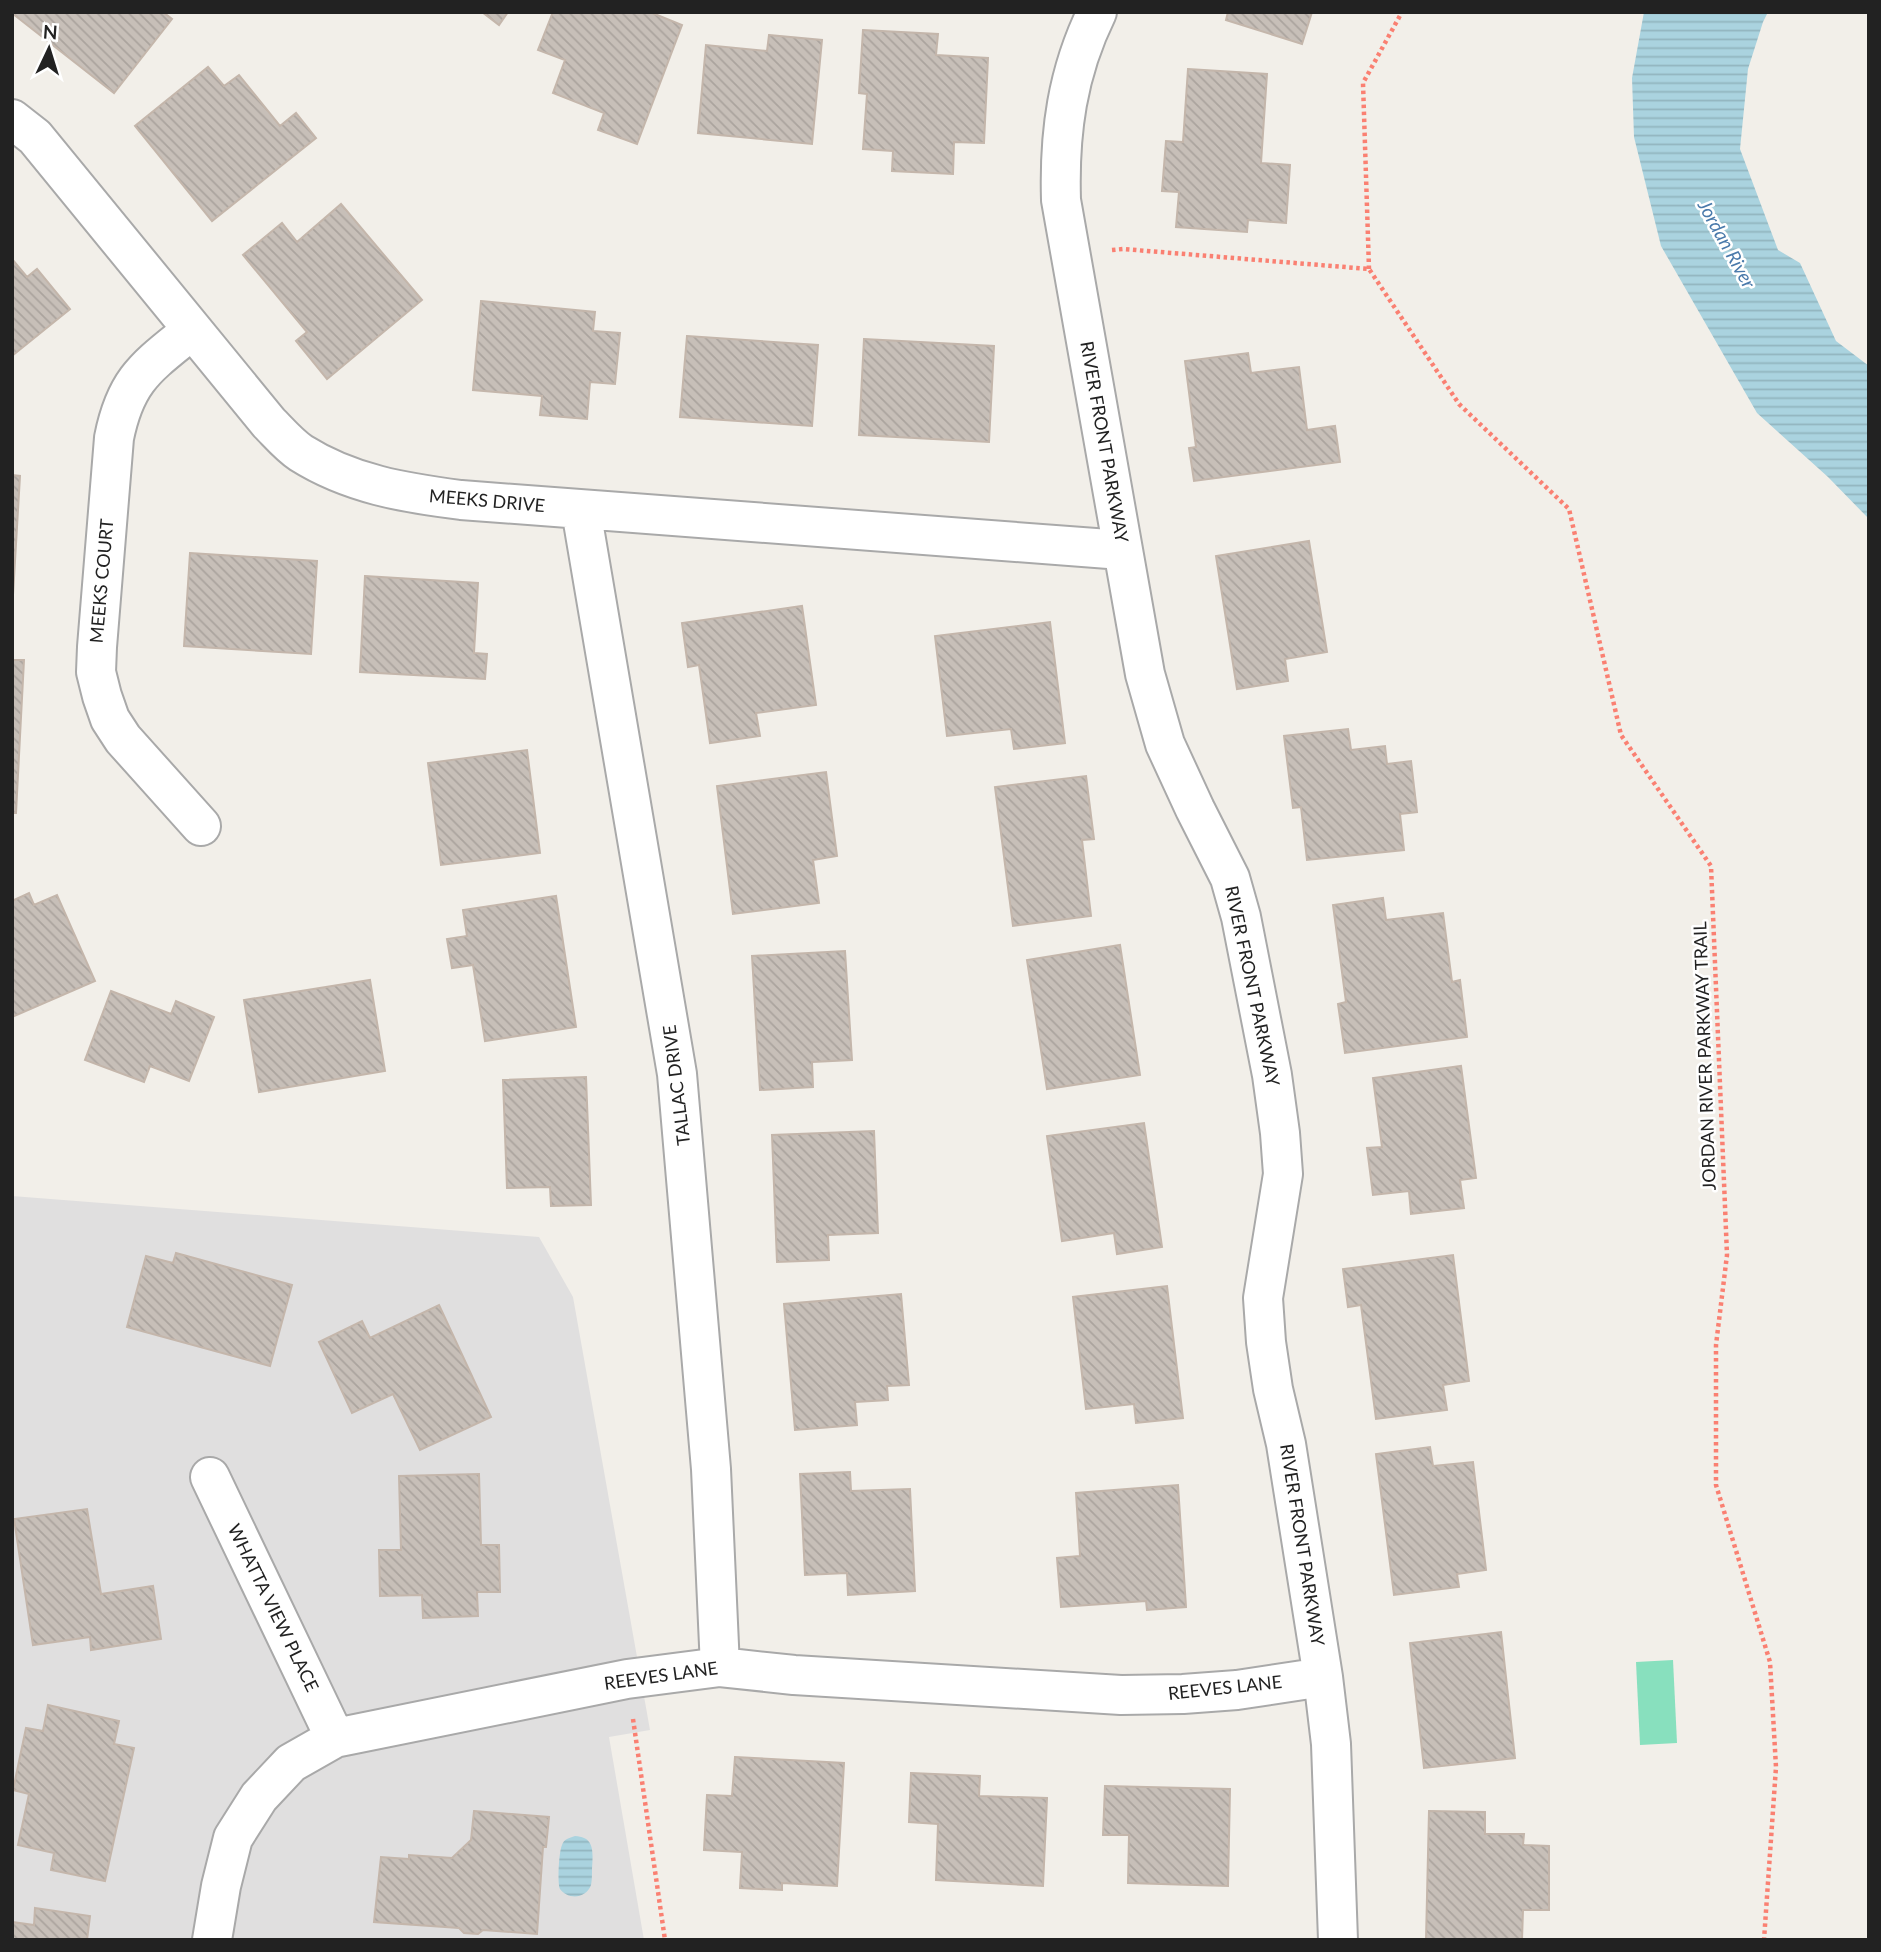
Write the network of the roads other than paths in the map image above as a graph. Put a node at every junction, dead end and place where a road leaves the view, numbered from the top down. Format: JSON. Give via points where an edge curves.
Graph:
{"nodes":[{"id":1,"x":1097,"y":12,"type":"edge"},
{"id":2,"x":12,"y":119,"type":"edge"},
{"id":3,"x":192,"y":330,"type":"junction"},
{"id":4,"x":581,"y":510,"type":"junction"},
{"id":5,"x":1122,"y":550,"type":"junction"},
{"id":6,"x":201,"y":827,"type":"dead end"},
{"id":7,"x":210,"y":1477,"type":"dead end"},
{"id":8,"x":720,"y":1667,"type":"junction"},
{"id":9,"x":1323,"y":1677,"type":"junction"},
{"id":10,"x":335,"y":1738,"type":"junction"},
{"id":11,"x":212,"y":1940,"type":"edge"},
{"id":12,"x":1338,"y":1940,"type":"edge"}],
"edges":[{"from":1,"to":5,"type":"street","name":"RIVER FRONT PARKWAY","via":[[1070,86],[1062,133],[1061,200]]},
{"from":2,"to":3,"type":"street","name":"MEEKS DRIVE","via":[[35,137]]},
{"from":3,"to":4,"type":"street","name":"MEEKS DRIVE","via":[[269,423],[299,452],[333,469],[369,484],[414,494]]},
{"from":3,"to":6,"type":"street","name":"MEEKS COURT","via":[[146,368],[118,418],[96,672],[110,719],[123,739]]},
{"from":4,"to":5,"type":"street","name":"MEEKS DRIVE"},
{"from":4,"to":8,"type":"street","name":"TALLAC DRIVE","via":[[680,1100],[711,1469]]},
{"from":5,"to":9,"type":"street","name":"RIVER FRONT PARKWAY","via":[[1146,674],[1166,744],[1230,878],[1272,1075],[1283,1174],[1263,1298],[1266,1342]]},
{"from":7,"to":10,"type":"street","name":"WHATTA VIEW PLACE"},
{"from":8,"to":9,"type":"street","name":"REEVES LANE","via":[[1121,1695],[1224,1691]]},
{"from":8,"to":10,"type":"street","name":"REEVES LANE","via":[[627,1679]]},
{"from":9,"to":12,"type":"street","name":"RIVER FRONT PARKWAY","via":[[1331,1744]]},
{"from":10,"to":11,"type":"street","name":"REEVES LANE","via":[[291,1763],[259,1797],[233,1838]]}]}
